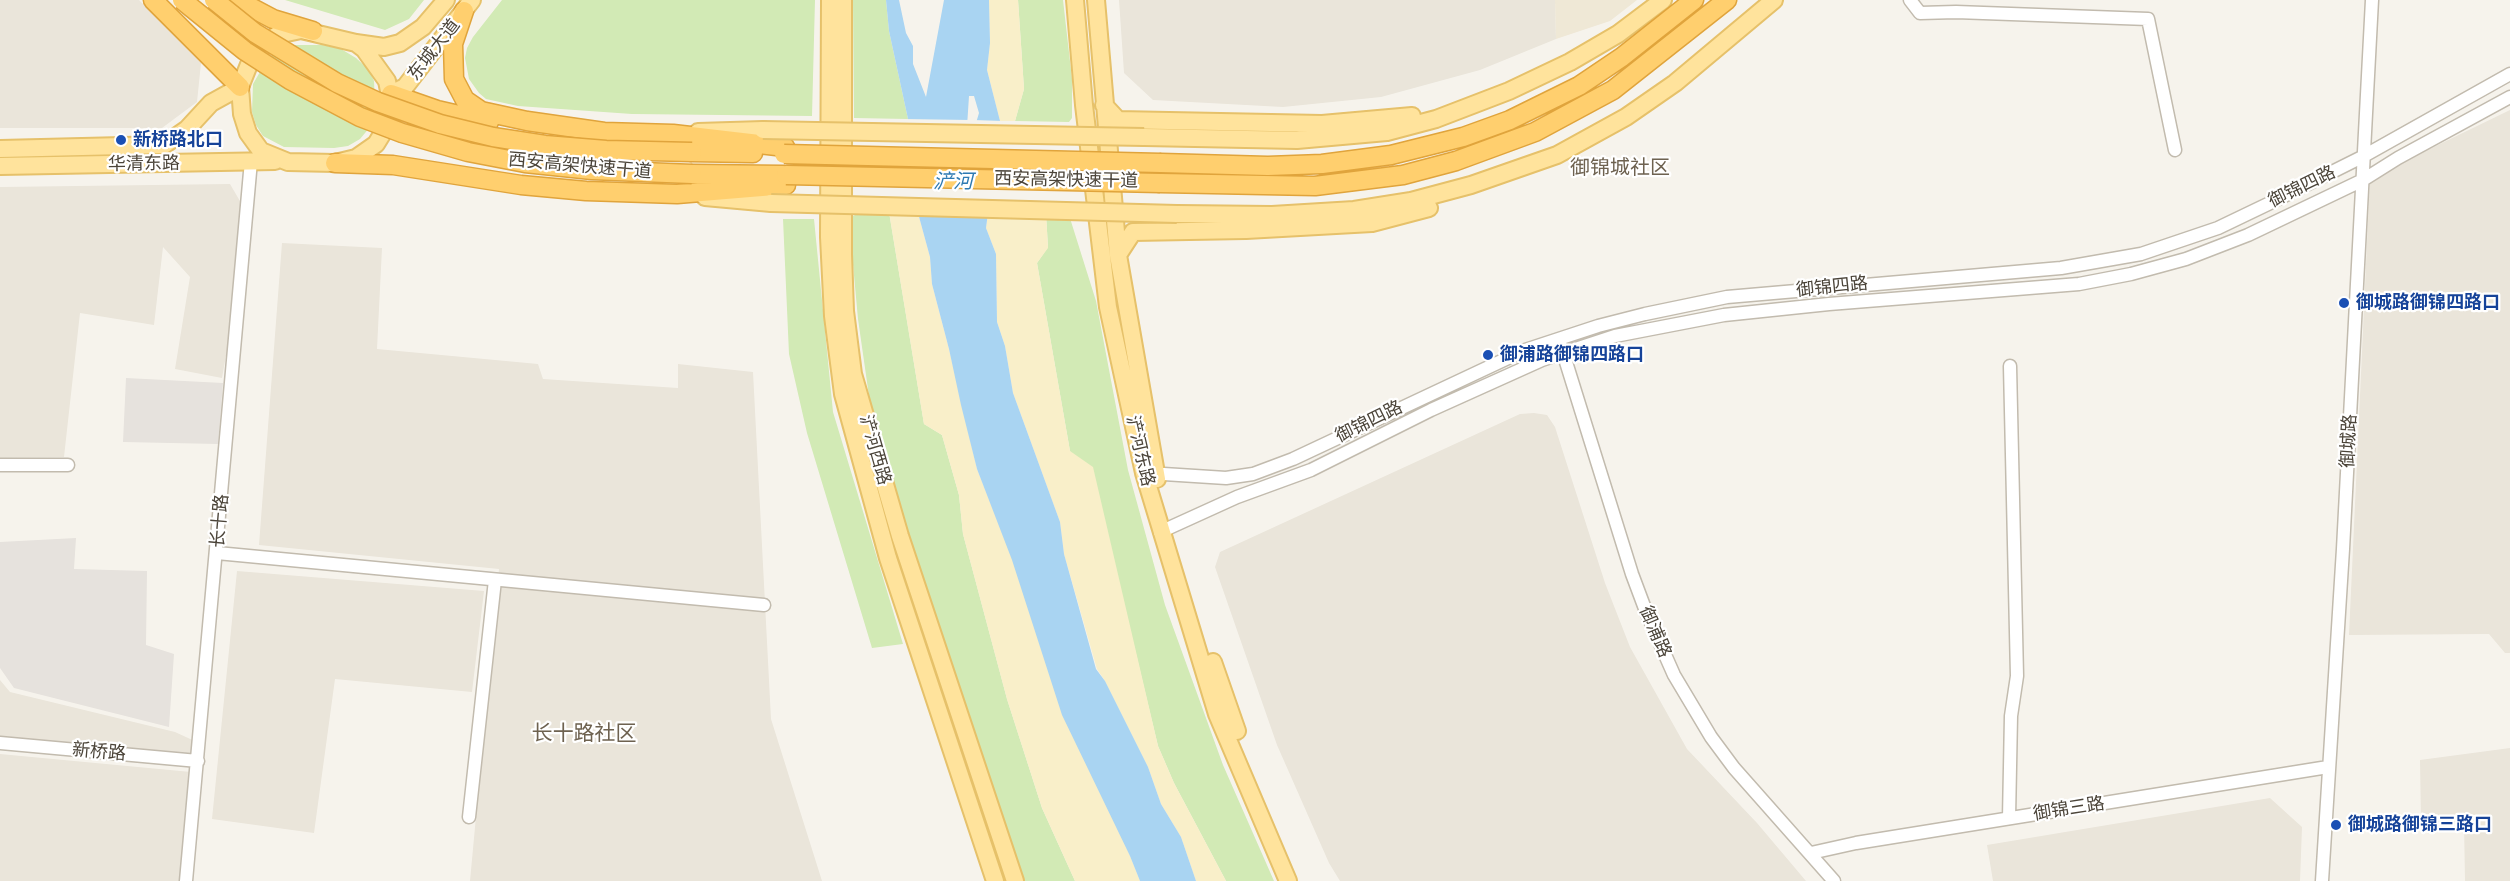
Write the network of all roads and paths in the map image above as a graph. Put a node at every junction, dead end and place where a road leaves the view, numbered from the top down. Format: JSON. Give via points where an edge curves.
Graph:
{"nodes":[{"id":1,"x":153,"y":0,"type":"edge"},
{"id":2,"x":182,"y":0,"type":"edge"},
{"id":3,"x":214,"y":0,"type":"edge"},
{"id":4,"x":237,"y":0,"type":"edge"},
{"id":5,"x":446,"y":0,"type":"edge"},
{"id":6,"x":830,"y":0,"type":"edge"},
{"id":7,"x":843,"y":0,"type":"edge"},
{"id":8,"x":1076,"y":0,"type":"edge"},
{"id":9,"x":1096,"y":0,"type":"edge"},
{"id":10,"x":1663,"y":0,"type":"edge"},
{"id":11,"x":1694,"y":0,"type":"edge"},
{"id":12,"x":1727,"y":0,"type":"edge"},
{"id":13,"x":1774,"y":0,"type":"edge"},
{"id":14,"x":1910,"y":0,"type":"edge"},
{"id":15,"x":2372,"y":0,"type":"edge"},
{"id":16,"x":468,"y":5,"type":"edge"},
{"id":17,"x":313,"y":31,"type":"junction"},
{"id":18,"x":356,"y":43,"type":"junction"},
{"id":19,"x":2510,"y":74,"type":"edge"},
{"id":20,"x":240,"y":87,"type":"junction"},
{"id":21,"x":1509,"y":91,"type":"junction"},
{"id":22,"x":391,"y":94,"type":"junction"},
{"id":23,"x":2510,"y":97,"type":"edge"},
{"id":24,"x":1104,"y":105,"type":"junction"},
{"id":25,"x":604,"y":132,"type":"junction"},
{"id":26,"x":673,"y":134,"type":"junction"},
{"id":27,"x":0,"y":149,"type":"edge"},
{"id":28,"x":784,"y":150,"type":"junction"},
{"id":29,"x":2175,"y":150,"type":"dead end"},
{"id":30,"x":2362,"y":157,"type":"junction"},
{"id":31,"x":251,"y":161,"type":"junction"},
{"id":32,"x":288,"y":162,"type":"junction"},
{"id":33,"x":334,"y":163,"type":"junction"},
{"id":34,"x":0,"y":166,"type":"edge"},
{"id":35,"x":786,"y":180,"type":"junction"},
{"id":36,"x":2363,"y":180,"type":"junction"},
{"id":37,"x":1483,"y":181,"type":"junction"},
{"id":38,"x":677,"y":194,"type":"junction"},
{"id":39,"x":1118,"y":255,"type":"junction"},
{"id":40,"x":1558,"y":339,"type":"junction"},
{"id":41,"x":1563,"y":352,"type":"junction"},
{"id":42,"x":2010,"y":366,"type":"dead end"},
{"id":43,"x":0,"y":465,"type":"edge"},
{"id":44,"x":68,"y":465,"type":"dead end"},
{"id":45,"x":1150,"y":473,"type":"junction"},
{"id":46,"x":1165,"y":530,"type":"junction"},
{"id":47,"x":218,"y":553,"type":"junction"},
{"id":48,"x":495,"y":580,"type":"junction"},
{"id":49,"x":764,"y":605,"type":"dead end"},
{"id":50,"x":0,"y":743,"type":"edge"},
{"id":51,"x":198,"y":761,"type":"junction"},
{"id":52,"x":2328,"y":767,"type":"junction"},
{"id":53,"x":469,"y":817,"type":"dead end"},
{"id":54,"x":2009,"y":818,"type":"junction"},
{"id":55,"x":1810,"y":853,"type":"junction"},
{"id":56,"x":186,"y":881,"type":"edge"},
{"id":57,"x":995,"y":881,"type":"edge"},
{"id":58,"x":1015,"y":881,"type":"edge"},
{"id":59,"x":1288,"y":881,"type":"edge"},
{"id":60,"x":1300,"y":881,"type":"edge"},
{"id":61,"x":1834,"y":881,"type":"edge"},
{"id":62,"x":2322,"y":881,"type":"edge"}],
"edges":[{"from":1,"to":20,"type":"highway"},
{"from":2,"to":35,"type":"highway","name":"西安高架快速干道","bridge":true,"via":[[230,40],[290,80],[402,134],[525,164]]},
{"from":3,"to":28,"type":"highway","name":"西安高架快速干道","bridge":true,"via":[[255,33],[312,69],[378,102],[493,137],[606,150]]},
{"from":4,"to":17,"type":"highway","via":[[273,19]]},
{"from":5,"to":18,"type":"main road","name":"东城大道","via":[[423,27],[400,43],[384,47]]},
{"from":6,"to":57,"type":"main road","name":"浐河西路","via":[[829,237],[833,316],[843,394],[888,558]]},
{"from":7,"to":58,"type":"main road","name":"浐河西路","via":[[843,254],[853,374],[900,536]]},
{"from":8,"to":45,"type":"main road","name":"浐河东路","via":[[1108,307]]},
{"from":9,"to":24,"type":"main road","name":"浐河东路"},
{"from":10,"to":21,"type":"main road","via":[[1618,34]]},
{"from":11,"to":28,"type":"highway","name":"西安高架快速干道","bridge":true,"via":[[1579,86],[1510,120],[1464,137],[1391,155],[1268,166]]},
{"from":12,"to":35,"type":"highway","name":"西安高架快速干道","bridge":true,"via":[[1613,90],[1535,132],[1456,161],[1403,175],[1315,186],[869,176]]},
{"from":13,"to":37,"type":"main road","via":[[1675,83],[1626,117],[1557,155]]},
{"from":14,"to":29,"type":"street","via":[[1920,13],[2148,19]]},
{"from":15,"to":30,"type":"street","name":"御城路"},
{"from":16,"to":22,"type":"main road","name":"东城大道","via":[[405,87]]},
{"from":16,"to":25,"type":"highway","via":[[454,35],[452,61],[457,88],[465,100],[495,115]]},
{"from":17,"to":18,"type":"main road"},
{"from":17,"to":20,"type":"main road","via":[[277,34],[250,62]]},
{"from":18,"to":22,"type":"main road","via":[[383,74]]},
{"from":19,"to":30,"type":"street","name":"御锦四路"},
{"from":20,"to":27,"type":"main road","name":"华清东路","via":[[211,103],[187,129],[164,145]]},
{"from":20,"to":32,"type":"main road","via":[[242,114],[251,141],[261,151]]},
{"from":21,"to":24,"type":"main road","via":[[1409,117],[1322,124],[1118,120]]},
{"from":21,"to":26,"type":"main road","bridge":true,"via":[[1436,119],[1387,132],[1297,140],[763,130]]},
{"from":22,"to":25,"type":"highway","via":[[492,123],[547,131]]},
{"from":22,"to":33,"type":"main road","via":[[384,131],[376,144],[356,158]]},
{"from":23,"to":36,"type":"street","name":"御锦四路"},
{"from":24,"to":39,"type":"main road","name":"浐河东路"},
{"from":25,"to":26,"type":"highway"},
{"from":26,"to":28,"type":"highway"},
{"from":30,"to":36,"type":"street","name":"御城路"},
{"from":30,"to":40,"type":"street","name":"御锦四路","via":[[2218,228],[2141,254],[2061,268],[1727,297],[1646,314]]},
{"from":31,"to":32,"type":"main road","name":"华清东路"},
{"from":31,"to":34,"type":"main road","name":"华清东路"},
{"from":31,"to":47,"type":"street","name":"长十路"},
{"from":32,"to":33,"type":"main road"},
{"from":33,"to":38,"type":"highway","via":[[393,165],[554,188]]},
{"from":35,"to":38,"type":"highway"},
{"from":36,"to":41,"type":"street","name":"御锦四路","via":[[2248,234],[2186,259],[2131,274],[2079,284],[1724,315],[1615,336]]},
{"from":36,"to":52,"type":"street","name":"御城路"},
{"from":37,"to":38,"type":"main road","bridge":true,"via":[[1411,201],[1354,210],[1272,215],[771,203]]},
{"from":37,"to":39,"type":"main road","via":[[1452,202],[1372,223],[1134,232]]},
{"from":39,"to":45,"type":"main road","name":"浐河东路"},
{"from":40,"to":41,"type":"street","name":"御浦路"},
{"from":40,"to":45,"type":"street","name":"御锦四路","via":[[1525,350],[1253,474],[1226,478]]},
{"from":41,"to":46,"type":"street","name":"御锦四路","via":[[1431,410],[1311,470],[1237,497]]},
{"from":41,"to":55,"type":"street","name":"御浦路","via":[[1625,554],[1674,675],[1734,768]]},
{"from":42,"to":54,"type":"street","via":[[2017,676],[2011,716]]},
{"from":43,"to":44,"type":"street"},
{"from":45,"to":46,"type":"main road","name":"浐河东路"},
{"from":46,"to":59,"type":"main road","name":"浐河东路","via":[[1217,714]]},
{"from":46,"to":60,"type":"main road","name":"浐河东路","via":[[1229,712]]},
{"from":47,"to":48,"type":"street"},
{"from":47,"to":51,"type":"street","name":"长十路"},
{"from":48,"to":49,"type":"street"},
{"from":48,"to":53,"type":"street"},
{"from":50,"to":51,"type":"street","name":"新桥路"},
{"from":51,"to":56,"type":"street","name":"长十路"},
{"from":52,"to":54,"type":"street","name":"御锦三路"},
{"from":52,"to":62,"type":"street","name":"御城路"},
{"from":54,"to":55,"type":"street","name":"御锦三路"},
{"from":55,"to":61,"type":"street","name":"御浦路"}]}
